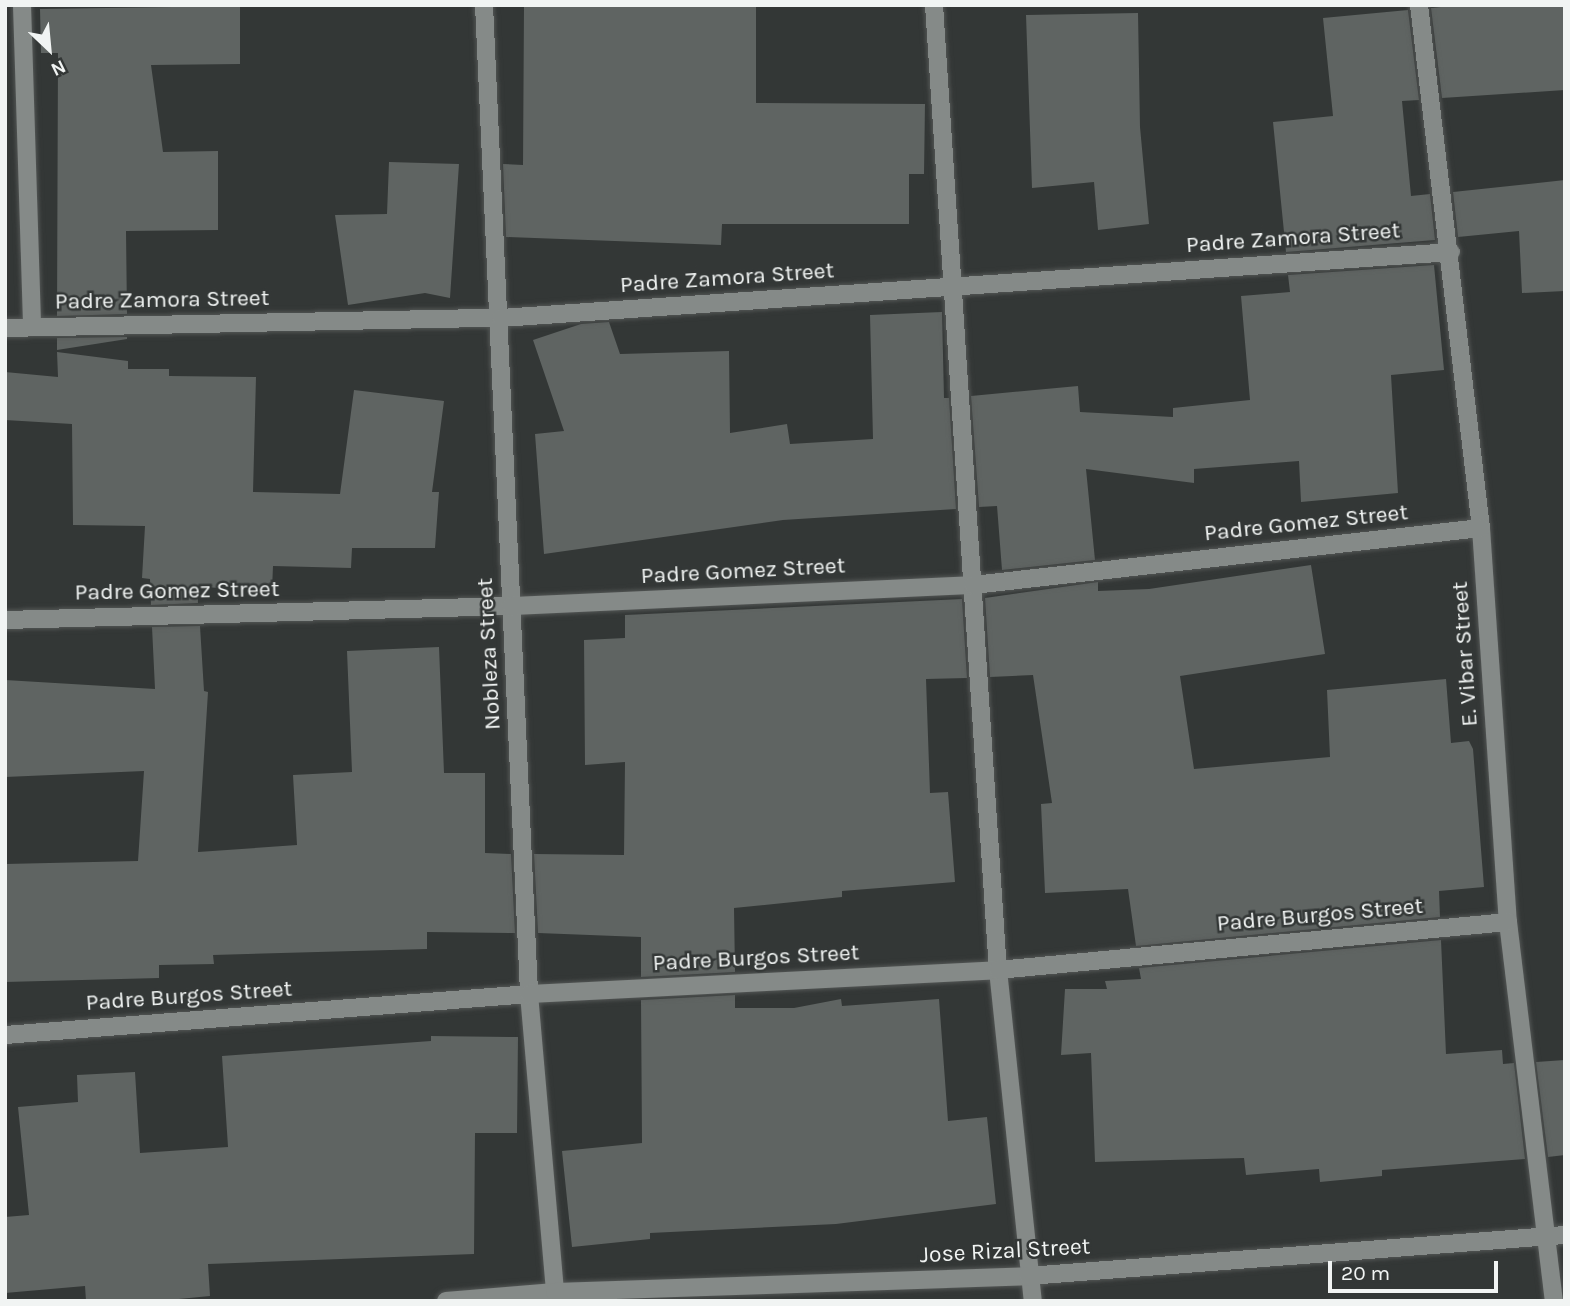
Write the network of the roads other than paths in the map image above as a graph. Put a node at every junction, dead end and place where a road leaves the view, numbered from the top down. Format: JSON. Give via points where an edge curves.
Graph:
{"nodes":[{"id":1,"x":22,"y":5,"type":"edge"},
{"id":2,"x":484,"y":5,"type":"edge"},
{"id":3,"x":934,"y":5,"type":"edge"},
{"id":4,"x":1419,"y":5,"type":"edge"},
{"id":5,"x":1451,"y":252,"type":"junction"},
{"id":6,"x":954,"y":286,"type":"junction"},
{"id":7,"x":501,"y":318,"type":"junction"},
{"id":8,"x":32,"y":327,"type":"junction"},
{"id":9,"x":5,"y":328,"type":"edge"},
{"id":10,"x":1481,"y":528,"type":"junction"},
{"id":11,"x":973,"y":585,"type":"junction"},
{"id":12,"x":511,"y":607,"type":"junction"},
{"id":13,"x":5,"y":620,"type":"edge"},
{"id":14,"x":1508,"y":922,"type":"junction"},
{"id":15,"x":998,"y":970,"type":"junction"},
{"id":16,"x":529,"y":994,"type":"junction"},
{"id":17,"x":5,"y":1035,"type":"edge"},
{"id":18,"x":1565,"y":1235,"type":"edge"},
{"id":19,"x":1545,"y":1236,"type":"junction"},
{"id":20,"x":1028,"y":1276,"type":"junction"},
{"id":21,"x":555,"y":1296,"type":"edge"},
{"id":22,"x":446,"y":1301,"type":"edge"},
{"id":23,"x":1033,"y":1301,"type":"edge"},
{"id":24,"x":1554,"y":1301,"type":"edge"}],
"edges":[{"from":1,"to":8,"type":"street"},
{"from":2,"to":7,"type":"street","name":"Nobleza Street"},
{"from":3,"to":6,"type":"street"},
{"from":4,"to":5,"type":"street","name":"E. Vibar Street"},
{"from":5,"to":6,"type":"street","name":"Padre Zamora Street"},
{"from":5,"to":10,"type":"street","name":"E. Vibar Street"},
{"from":6,"to":7,"type":"street","name":"Padre Zamora Street"},
{"from":6,"to":11,"type":"street"},
{"from":7,"to":8,"type":"street","name":"Padre Zamora Street"},
{"from":7,"to":12,"type":"street","name":"Nobleza Street"},
{"from":8,"to":9,"type":"street","name":"Padre Zamora Street"},
{"from":10,"to":11,"type":"street","name":"Padre Gomez Street"},
{"from":10,"to":14,"type":"street","name":"E. Vibar Street"},
{"from":11,"to":12,"type":"street","name":"Padre Gomez Street"},
{"from":11,"to":15,"type":"street"},
{"from":12,"to":13,"type":"street","name":"Padre Gomez Street"},
{"from":12,"to":16,"type":"street","name":"Nobleza Street"},
{"from":14,"to":15,"type":"street","name":"Padre Burgos Street"},
{"from":14,"to":19,"type":"street","name":"E. Vibar Street"},
{"from":15,"to":16,"type":"street","name":"Padre Burgos Street"},
{"from":15,"to":20,"type":"street"},
{"from":16,"to":17,"type":"street","name":"Padre Burgos Street"},
{"from":16,"to":21,"type":"street","name":"Nobleza Street"},
{"from":18,"to":19,"type":"street","name":"Jose Rizal Street"},
{"from":19,"to":20,"type":"street","name":"Jose Rizal Street"},
{"from":19,"to":24,"type":"street","name":"E. Vibar Street"},
{"from":20,"to":21,"type":"street","name":"Jose Rizal Street"},
{"from":20,"to":23,"type":"street"},
{"from":21,"to":22,"type":"street","name":"Jose Rizal Street"}]}
